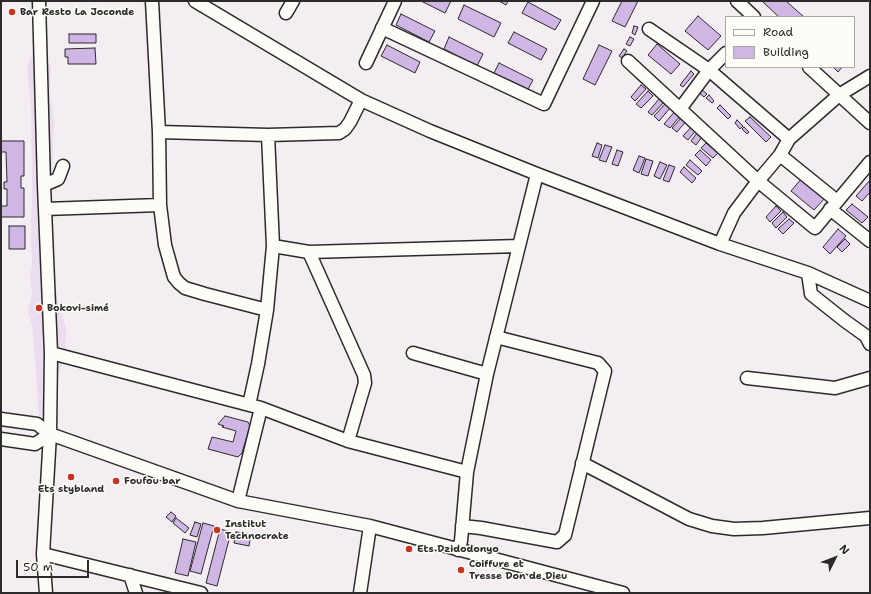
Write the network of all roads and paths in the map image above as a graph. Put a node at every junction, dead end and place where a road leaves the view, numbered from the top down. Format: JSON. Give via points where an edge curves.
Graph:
{"nodes":[{"id":1,"x":39,"y":1,"type":"edge"},
{"id":2,"x":152,"y":1,"type":"edge"},
{"id":3,"x":194,"y":1,"type":"edge"},
{"id":4,"x":293,"y":1,"type":"edge"},
{"id":5,"x":396,"y":1,"type":"edge"},
{"id":6,"x":593,"y":1,"type":"edge"},
{"id":7,"x":737,"y":1,"type":"edge"},
{"id":8,"x":286,"y":13,"type":"dead end"},
{"id":9,"x":753,"y":16,"type":"edge"},
{"id":10,"x":382,"y":28,"type":"junction"},
{"id":11,"x":649,"y":29,"type":"dead end"},
{"id":12,"x":725,"y":54,"type":"edge"},
{"id":13,"x":628,"y":61,"type":"dead end"},
{"id":14,"x":366,"y":63,"type":"dead end"},
{"id":15,"x":810,"y":68,"type":"edge"},
{"id":16,"x":710,"y":70,"type":"junction"},
{"id":17,"x":870,"y":76,"type":"edge"},
{"id":18,"x":839,"y":95,"type":"junction"},
{"id":19,"x":361,"y":100,"type":"junction"},
{"id":20,"x":680,"y":109,"type":"junction"},
{"id":21,"x":870,"y":123,"type":"edge"},
{"id":22,"x":159,"y":132,"type":"junction"},
{"id":23,"x":268,"y":134,"type":"junction"},
{"id":24,"x":789,"y":139,"type":"junction"},
{"id":25,"x":780,"y":155,"type":"junction"},
{"id":26,"x":63,"y":166,"type":"dead end"},
{"id":27,"x":868,"y":168,"type":"edge"},
{"id":28,"x":537,"y":174,"type":"junction"},
{"id":29,"x":758,"y":181,"type":"junction"},
{"id":30,"x":44,"y":185,"type":"junction"},
{"id":31,"x":160,"y":205,"type":"junction"},
{"id":32,"x":833,"y":205,"type":"junction"},
{"id":33,"x":45,"y":209,"type":"junction"},
{"id":34,"x":870,"y":241,"type":"edge"},
{"id":35,"x":720,"y":244,"type":"junction"},
{"id":36,"x":273,"y":246,"type":"junction"},
{"id":37,"x":519,"y":246,"type":"junction"},
{"id":38,"x":309,"y":252,"type":"junction"},
{"id":39,"x":808,"y":273,"type":"junction"},
{"id":40,"x":870,"y":301,"type":"edge"},
{"id":41,"x":267,"y":310,"type":"junction"},
{"id":42,"x":496,"y":337,"type":"junction"},
{"id":43,"x":870,"y":344,"type":"edge"},
{"id":44,"x":413,"y":352,"type":"dead end"},
{"id":45,"x":51,"y":353,"type":"junction"},
{"id":46,"x":487,"y":374,"type":"junction"},
{"id":47,"x":747,"y":378,"type":"dead end"},
{"id":48,"x":870,"y":378,"type":"edge"},
{"id":49,"x":255,"y":406,"type":"junction"},
{"id":50,"x":1,"y":419,"type":"edge"},
{"id":51,"x":50,"y":434,"type":"junction"},
{"id":52,"x":1,"y":439,"type":"edge"},
{"id":53,"x":348,"y":441,"type":"junction"},
{"id":54,"x":582,"y":463,"type":"junction"},
{"id":55,"x":467,"y":472,"type":"junction"},
{"id":56,"x":238,"y":501,"type":"junction"},
{"id":57,"x":870,"y":518,"type":"edge"},
{"id":58,"x":370,"y":526,"type":"junction"},
{"id":59,"x":462,"y":526,"type":"junction"},
{"id":60,"x":458,"y":550,"type":"junction"},
{"id":61,"x":43,"y":554,"type":"junction"},
{"id":62,"x":130,"y":575,"type":"junction"},
{"id":63,"x":46,"y":593,"type":"edge"},
{"id":64,"x":136,"y":593,"type":"edge"},
{"id":65,"x":201,"y":593,"type":"edge"},
{"id":66,"x":360,"y":593,"type":"edge"},
{"id":67,"x":623,"y":593,"type":"edge"}],
"edges":[{"from":1,"to":30,"type":"street"},
{"from":2,"to":22,"type":"street"},
{"from":3,"to":19,"type":"street"},
{"from":4,"to":8,"type":"street"},
{"from":5,"to":10,"type":"street"},
{"from":6,"to":10,"type":"street","via":[[544,104]]},
{"from":7,"to":9,"type":"street"},
{"from":10,"to":14,"type":"street"},
{"from":11,"to":16,"type":"street"},
{"from":12,"to":16,"type":"street"},
{"from":13,"to":20,"type":"street"},
{"from":15,"to":18,"type":"street"},
{"from":16,"to":20,"type":"street"},
{"from":16,"to":24,"type":"street"},
{"from":17,"to":18,"type":"street"},
{"from":18,"to":21,"type":"street"},
{"from":18,"to":24,"type":"street"},
{"from":19,"to":23,"type":"street","via":[[350,122],[339,133]]},
{"from":19,"to":28,"type":"street"},
{"from":20,"to":29,"type":"street"},
{"from":22,"to":23,"type":"street"},
{"from":22,"to":31,"type":"street"},
{"from":23,"to":36,"type":"street"},
{"from":24,"to":25,"type":"street"},
{"from":25,"to":29,"type":"street"},
{"from":25,"to":32,"type":"street"},
{"from":26,"to":30,"type":"street","via":[[58,179]]},
{"from":27,"to":32,"type":"street"},
{"from":28,"to":35,"type":"street"},
{"from":28,"to":37,"type":"street"},
{"from":29,"to":32,"type":"street","via":[[815,228]]},
{"from":29,"to":35,"type":"street","via":[[734,213]]},
{"from":30,"to":33,"type":"street"},
{"from":31,"to":33,"type":"street"},
{"from":31,"to":41,"type":"street","via":[[165,245],[174,277],[179,284],[205,294]]},
{"from":32,"to":34,"type":"street"},
{"from":33,"to":45,"type":"street"},
{"from":35,"to":39,"type":"street"},
{"from":36,"to":38,"type":"street"},
{"from":36,"to":41,"type":"street"},
{"from":37,"to":38,"type":"street"},
{"from":37,"to":42,"type":"street"},
{"from":38,"to":53,"type":"street","via":[[366,380]]},
{"from":39,"to":40,"type":"street"},
{"from":39,"to":43,"type":"street","via":[[811,294],[866,336]]},
{"from":41,"to":49,"type":"street","via":[[258,364]]},
{"from":42,"to":46,"type":"street"},
{"from":42,"to":54,"type":"street","via":[[598,363],[605,371]]},
{"from":44,"to":46,"type":"street"},
{"from":45,"to":49,"type":"street"},
{"from":45,"to":51,"type":"street"},
{"from":46,"to":55,"type":"street"},
{"from":47,"to":48,"type":"street","via":[[835,388]]},
{"from":49,"to":53,"type":"street"},
{"from":49,"to":56,"type":"street"},
{"from":50,"to":51,"type":"street","via":[[37,424]]},
{"from":51,"to":52,"type":"street","via":[[35,444]]},
{"from":51,"to":56,"type":"street"},
{"from":51,"to":61,"type":"street"},
{"from":53,"to":55,"type":"street"},
{"from":54,"to":57,"type":"street","via":[[689,519],[712,526],[734,529],[764,528]]},
{"from":54,"to":59,"type":"street","via":[[565,535],[557,542]]},
{"from":55,"to":59,"type":"street"},
{"from":56,"to":58,"type":"street"},
{"from":58,"to":60,"type":"street"},
{"from":58,"to":66,"type":"street"},
{"from":59,"to":60,"type":"street"},
{"from":60,"to":67,"type":"street"},
{"from":61,"to":62,"type":"street"},
{"from":61,"to":63,"type":"street"},
{"from":62,"to":64,"type":"street"},
{"from":62,"to":65,"type":"street"}]}
